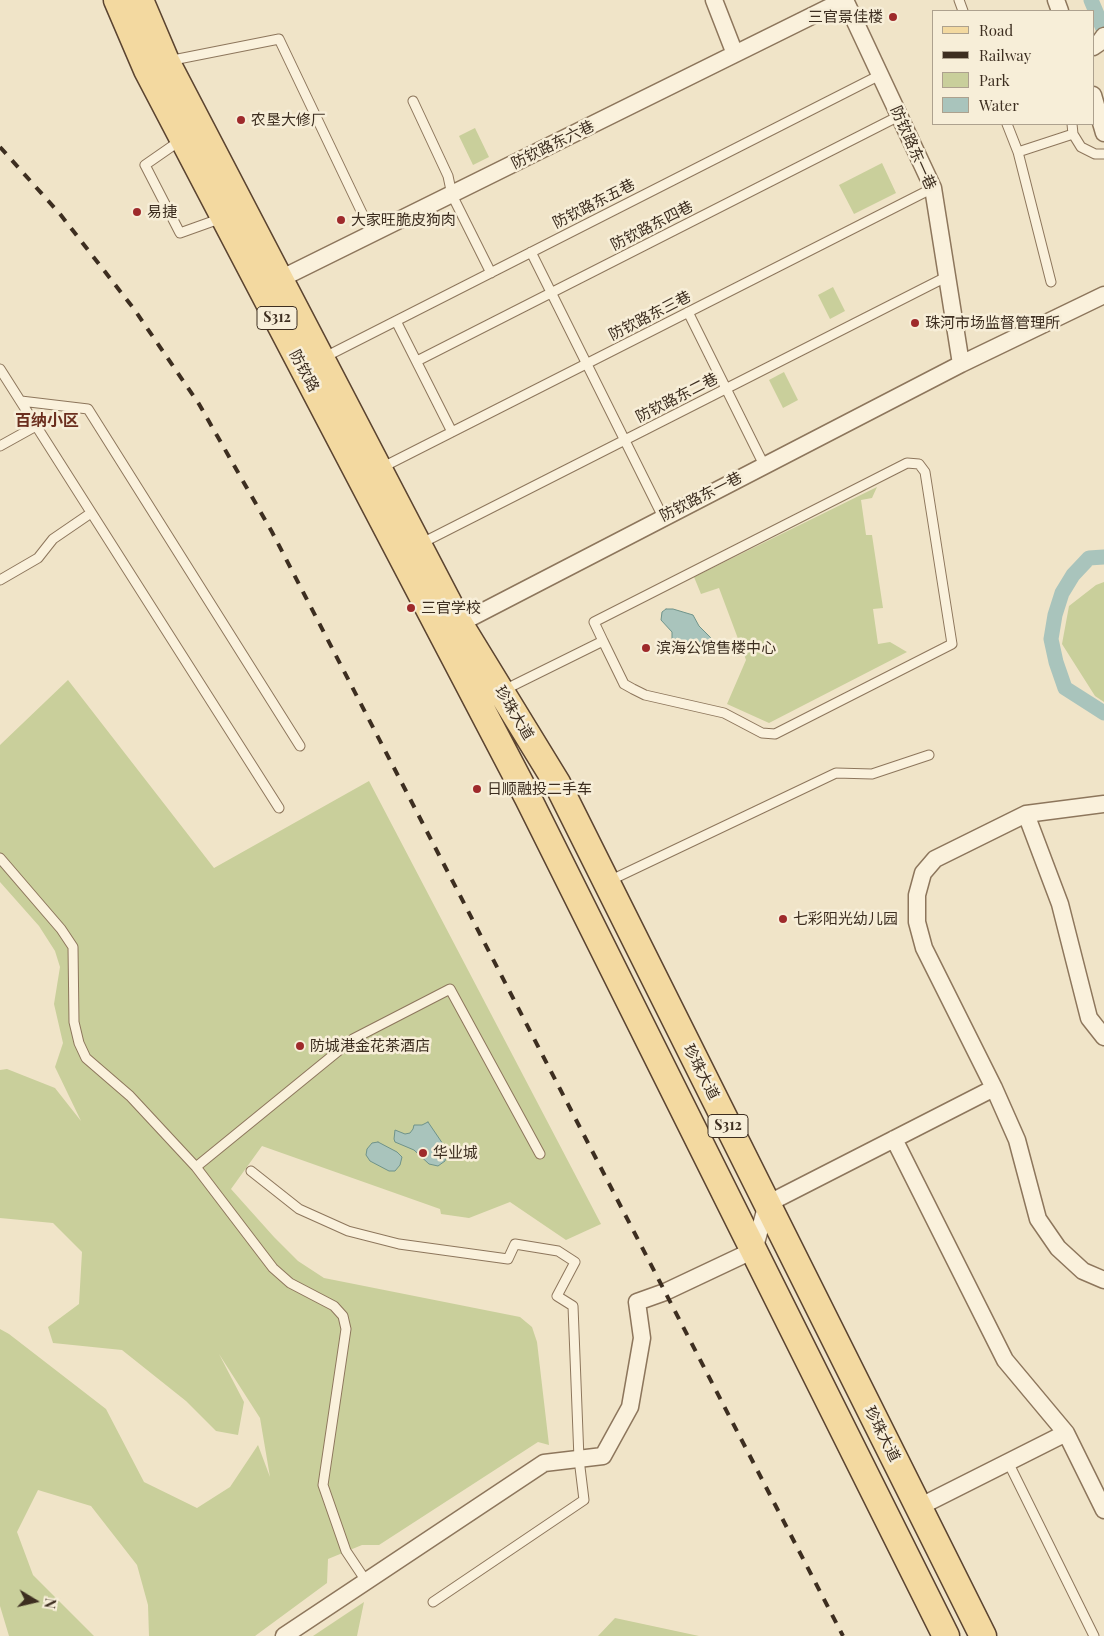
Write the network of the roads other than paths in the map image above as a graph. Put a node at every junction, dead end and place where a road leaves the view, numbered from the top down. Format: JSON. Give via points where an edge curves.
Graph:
{"nodes":[{"id":1,"x":117,"y":0,"type":"edge"},
{"id":2,"x":140,"y":0,"type":"edge"},
{"id":3,"x":714,"y":0,"type":"edge"},
{"id":4,"x":844,"y":0,"type":"edge"},
{"id":5,"x":736,"y":54,"type":"junction"},
{"id":6,"x":166,"y":61,"type":"junction"},
{"id":7,"x":880,"y":75,"type":"junction"},
{"id":8,"x":1094,"y":98,"type":"edge"},
{"id":9,"x":413,"y":101,"type":"dead end"},
{"id":10,"x":899,"y":116,"type":"junction"},
{"id":11,"x":1007,"y":125,"type":"edge"},
{"id":12,"x":1072,"y":125,"type":"edge"},
{"id":13,"x":1104,"y":133,"type":"edge"},
{"id":14,"x":1073,"y":134,"type":"junction"},
{"id":15,"x":183,"y":138,"type":"junction"},
{"id":16,"x":1018,"y":152,"type":"junction"},
{"id":17,"x":1104,"y":154,"type":"edge"},
{"id":18,"x":933,"y":188,"type":"junction"},
{"id":19,"x":452,"y":195,"type":"junction"},
{"id":20,"x":224,"y":217,"type":"junction"},
{"id":21,"x":372,"y":234,"type":"junction"},
{"id":22,"x":531,"y":252,"type":"junction"},
{"id":23,"x":491,"y":273,"type":"junction"},
{"id":24,"x":948,"y":276,"type":"junction"},
{"id":25,"x":1051,"y":282,"type":"dead end"},
{"id":26,"x":271,"y":284,"type":"junction"},
{"id":27,"x":551,"y":293,"type":"junction"},
{"id":28,"x":1104,"y":295,"type":"edge"},
{"id":29,"x":688,"y":312,"type":"junction"},
{"id":30,"x":396,"y":321,"type":"junction"},
{"id":31,"x":321,"y":359,"type":"junction"},
{"id":32,"x":417,"y":361,"type":"junction"},
{"id":33,"x":586,"y":364,"type":"junction"},
{"id":34,"x":961,"y":364,"type":"junction"},
{"id":35,"x":0,"y":369,"type":"edge"},
{"id":36,"x":726,"y":388,"type":"junction"},
{"id":37,"x":20,"y":401,"type":"junction"},
{"id":38,"x":36,"y":426,"type":"junction"},
{"id":39,"x":452,"y":432,"type":"junction"},
{"id":40,"x":625,"y":440,"type":"junction"},
{"id":41,"x":0,"y":446,"type":"edge"},
{"id":42,"x":764,"y":465,"type":"junction"},
{"id":43,"x":379,"y":469,"type":"junction"},
{"id":44,"x":91,"y":513,"type":"junction"},
{"id":45,"x":663,"y":517,"type":"junction"},
{"id":46,"x":418,"y":545,"type":"junction"},
{"id":47,"x":0,"y":580,"type":"edge"},
{"id":48,"x":450,"y":628,"type":"junction"},
{"id":49,"x":603,"y":641,"type":"junction"},
{"id":50,"x":501,"y":692,"type":"junction"},
{"id":51,"x":300,"y":746,"type":"dead end"},
{"id":52,"x":929,"y":755,"type":"dead end"},
{"id":53,"x":1104,"y":804,"type":"edge"},
{"id":54,"x":279,"y":808,"type":"dead end"},
{"id":55,"x":1026,"y":814,"type":"junction"},
{"id":56,"x":0,"y":858,"type":"edge"},
{"id":57,"x":607,"y":883,"type":"junction"},
{"id":58,"x":1104,"y":1037,"type":"edge"},
{"id":59,"x":994,"y":1088,"type":"junction"},
{"id":60,"x":894,"y":1139,"type":"junction"},
{"id":61,"x":540,"y":1154,"type":"dead end"},
{"id":62,"x":196,"y":1167,"type":"junction"},
{"id":63,"x":251,"y":1171,"type":"dead end"},
{"id":64,"x":767,"y":1204,"type":"junction"},
{"id":65,"x":754,"y":1250,"type":"junction"},
{"id":66,"x":1104,"y":1280,"type":"edge"},
{"id":67,"x":1066,"y":1433,"type":"junction"},
{"id":68,"x":579,"y":1458,"type":"junction"},
{"id":69,"x":1008,"y":1462,"type":"junction"},
{"id":70,"x":919,"y":1507,"type":"junction"},
{"id":71,"x":1104,"y":1510,"type":"edge"},
{"id":72,"x":366,"y":1581,"type":"junction"},
{"id":73,"x":432,"y":1602,"type":"dead end"},
{"id":74,"x":284,"y":1636,"type":"edge"},
{"id":75,"x":946,"y":1636,"type":"edge"},
{"id":76,"x":983,"y":1636,"type":"edge"},
{"id":77,"x":1094,"y":1636,"type":"edge"}],
"edges":[{"from":1,"to":15,"type":"main road","name":"防钦路","number":"S312","via":[[147,70]]},
{"from":2,"to":6,"type":"main road","name":"防钦路","number":"S312"},
{"from":3,"to":5,"type":"street"},
{"from":4,"to":5,"type":"street","name":"防钦路东六巷"},
{"from":4,"to":7,"type":"street","name":"防钦路东一巷"},
{"from":5,"to":19,"type":"street","name":"防钦路东六巷"},
{"from":6,"to":21,"type":"lane","via":[[279,39]]},
{"from":6,"to":26,"type":"main road","name":"防钦路","number":"S312"},
{"from":7,"to":10,"type":"street","name":"防钦路东一巷"},
{"from":7,"to":22,"type":"lane","name":"防钦路东五巷"},
{"from":8,"to":13,"type":"street"},
{"from":9,"to":19,"type":"lane","via":[[448,176]]},
{"from":10,"to":18,"type":"street","name":"防钦路东一巷"},
{"from":10,"to":27,"type":"lane","name":"防钦路东四巷"},
{"from":11,"to":16,"type":"lane"},
{"from":12,"to":14,"type":"lane"},
{"from":14,"to":16,"type":"lane"},
{"from":14,"to":17,"type":"lane","via":[[1082,147],[1095,154]]},
{"from":15,"to":20,"type":"main road","name":"防钦路","number":"S312"},
{"from":15,"to":20,"type":"lane","via":[[145,165],[180,233]]},
{"from":16,"to":25,"type":"lane"},
{"from":18,"to":24,"type":"street","name":"防钦路东一巷"},
{"from":18,"to":29,"type":"lane","name":"防钦路东三巷"},
{"from":19,"to":21,"type":"street","name":"防钦路东六巷"},
{"from":19,"to":23,"type":"lane"},
{"from":20,"to":26,"type":"main road","name":"防钦路","number":"S312"},
{"from":21,"to":26,"type":"street","name":"防钦路东六巷"},
{"from":22,"to":23,"type":"lane","name":"防钦路东五巷"},
{"from":22,"to":27,"type":"lane"},
{"from":23,"to":30,"type":"lane","name":"防钦路东五巷"},
{"from":24,"to":34,"type":"street","name":"防钦路东一巷"},
{"from":24,"to":36,"type":"lane","name":"防钦路东二巷"},
{"from":26,"to":31,"type":"main road","name":"防钦路","number":"S312"},
{"from":26,"to":48,"type":"main road","name":"防钦路","number":"S312"},
{"from":27,"to":32,"type":"lane","name":"防钦路东四巷"},
{"from":27,"to":33,"type":"lane"},
{"from":28,"to":34,"type":"street","name":"防钦路东一巷"},
{"from":29,"to":33,"type":"lane","name":"防钦路东三巷"},
{"from":29,"to":36,"type":"lane"},
{"from":30,"to":31,"type":"lane","name":"防钦路东五巷"},
{"from":30,"to":32,"type":"lane"},
{"from":31,"to":43,"type":"main road","name":"防钦路","number":"S312"},
{"from":32,"to":39,"type":"lane"},
{"from":33,"to":39,"type":"lane","name":"防钦路东三巷"},
{"from":33,"to":40,"type":"lane"},
{"from":34,"to":42,"type":"street","name":"防钦路东一巷"},
{"from":35,"to":37,"type":"lane"},
{"from":36,"to":40,"type":"lane","name":"防钦路东二巷"},
{"from":36,"to":42,"type":"lane"},
{"from":37,"to":38,"type":"lane"},
{"from":37,"to":51,"type":"lane","via":[[88,409]]},
{"from":38,"to":41,"type":"lane"},
{"from":38,"to":44,"type":"lane"},
{"from":39,"to":43,"type":"lane","name":"防钦路东三巷"},
{"from":40,"to":45,"type":"lane"},
{"from":40,"to":46,"type":"lane","name":"防钦路东二巷"},
{"from":42,"to":45,"type":"street","name":"防钦路东一巷"},
{"from":43,"to":46,"type":"main road","name":"防钦路","number":"S312"},
{"from":44,"to":47,"type":"lane","via":[[54,539],[38,558]]},
{"from":44,"to":54,"type":"lane"},
{"from":45,"to":48,"type":"street","name":"防钦路东一巷"},
{"from":46,"to":48,"type":"main road","name":"防钦路","number":"S312"},
{"from":48,"to":50,"type":"main road","name":"珍珠大道","number":"S312"},
{"from":48,"to":65,"type":"main road","name":"珍珠大道","number":"S312","via":[[532,807]]},
{"from":49,"to":49,"type":"lane","via":[[624,684],[633,690],[724,713],[762,733],[775,734],[952,644],[925,472],[919,464],[908,463],[594,622]]},
{"from":49,"to":50,"type":"lane"},
{"from":50,"to":57,"type":"main road","name":"珍珠大道","number":"S312","via":[[557,783]]},
{"from":52,"to":57,"type":"lane","via":[[872,774],[836,773]]},
{"from":53,"to":55,"type":"street"},
{"from":55,"to":58,"type":"street","via":[[1060,904],[1089,1018]]},
{"from":55,"to":59,"type":"street","via":[[935,859],[924,873],[917,895],[917,922],[924,948]]},
{"from":56,"to":62,"type":"lane","via":[[73,947],[74,1022],[86,1058],[130,1096]]},
{"from":57,"to":64,"type":"main road","name":"珍珠大道","number":"S312"},
{"from":59,"to":60,"type":"street"},
{"from":59,"to":66,"type":"street","via":[[1017,1140],[1038,1219],[1058,1248],[1083,1271]]},
{"from":60,"to":64,"type":"street"},
{"from":60,"to":67,"type":"street","via":[[1005,1360]]},
{"from":61,"to":62,"type":"lane","via":[[450,989],[353,1038]]},
{"from":62,"to":72,"type":"lane","via":[[273,1268],[290,1283],[334,1306],[343,1316],[346,1329],[323,1485],[346,1551]]},
{"from":63,"to":68,"type":"lane","via":[[299,1209],[348,1231],[400,1244],[508,1259],[516,1244],[558,1251],[575,1262],[558,1296],[573,1306]]},
{"from":64,"to":65,"type":"street"},
{"from":64,"to":70,"type":"main road","name":"珍珠大道","number":"S312"},
{"from":65,"to":68,"type":"street","via":[[638,1302],[642,1338],[630,1407],[603,1456]]},
{"from":65,"to":75,"type":"main road","name":"珍珠大道","number":"S312"},
{"from":67,"to":69,"type":"street"},
{"from":67,"to":71,"type":"street"},
{"from":68,"to":72,"type":"street","via":[[544,1463]]},
{"from":68,"to":73,"type":"lane","via":[[584,1500]]},
{"from":69,"to":70,"type":"street"},
{"from":69,"to":77,"type":"lane"},
{"from":70,"to":76,"type":"main road","name":"珍珠大道","number":"S312"},
{"from":72,"to":74,"type":"street"}]}
